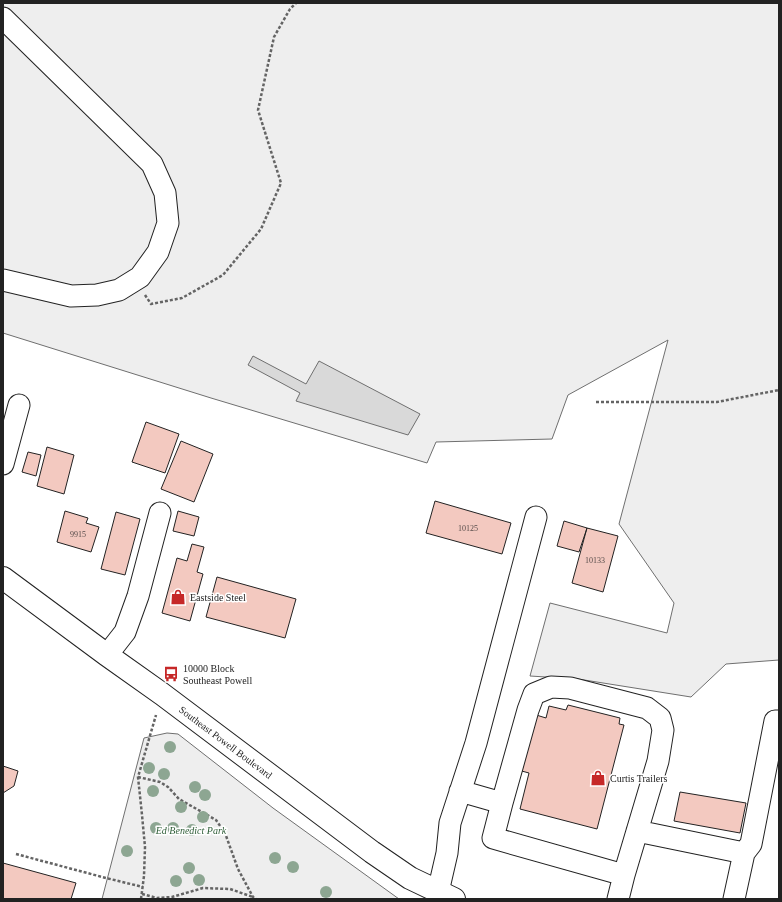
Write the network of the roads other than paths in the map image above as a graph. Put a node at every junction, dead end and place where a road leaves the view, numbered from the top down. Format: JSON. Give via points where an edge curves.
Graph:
{"nodes":[{"id":1,"x":3,"y":18,"type":"edge"},
{"id":2,"x":3,"y":280,"type":"edge"},
{"id":3,"x":19,"y":405,"type":"dead end"},
{"id":4,"x":3,"y":464,"type":"edge"},
{"id":5,"x":160,"y":513,"type":"dead end"},
{"id":6,"x":536,"y":517,"type":"dead end"},
{"id":7,"x":3,"y":578,"type":"edge"},
{"id":8,"x":107,"y":655,"type":"junction"},
{"id":9,"x":779,"y":721,"type":"edge"},
{"id":10,"x":460,"y":791,"type":"junction"},
{"id":11,"x":502,"y":803,"type":"junction"},
{"id":12,"x":637,"y":830,"type":"junction"},
{"id":13,"x":744,"y":853,"type":"junction"},
{"id":14,"x":624,"y":875,"type":"junction"},
{"id":15,"x":446,"y":895,"type":"edge"},
{"id":16,"x":618,"y":899,"type":"edge"},
{"id":17,"x":734,"y":899,"type":"edge"}],
"edges":[{"from":1,"to":2,"type":"lane","via":[[152,164],[165,193],[168,223],[158,252],[140,276],[119,290],[97,295],[71,296]]},
{"from":3,"to":4,"type":"lane"},
{"from":5,"to":8,"type":"lane","via":[[126,632]]},
{"from":6,"to":10,"type":"lane","via":[[476,743]]},
{"from":7,"to":8,"type":"main road","name":"Southeast Powell Boulevard"},
{"from":8,"to":15,"type":"main road","name":"Southeast Powell Boulevard","via":[[372,852],[410,878]]},
{"from":9,"to":13,"type":"lane","via":[[775,721],[751,844]]},
{"from":10,"to":11,"type":"lane"},
{"from":10,"to":15,"type":"lane","via":[[450,823]]},
{"from":11,"to":12,"type":"lane","via":[[534,694],[551,687],[570,688],[647,708],[660,718],[663,730],[658,760]]},
{"from":11,"to":14,"type":"lane","via":[[493,838]]},
{"from":12,"to":13,"type":"lane"},
{"from":12,"to":14,"type":"lane"},
{"from":13,"to":17,"type":"lane"},
{"from":14,"to":16,"type":"lane"}]}
